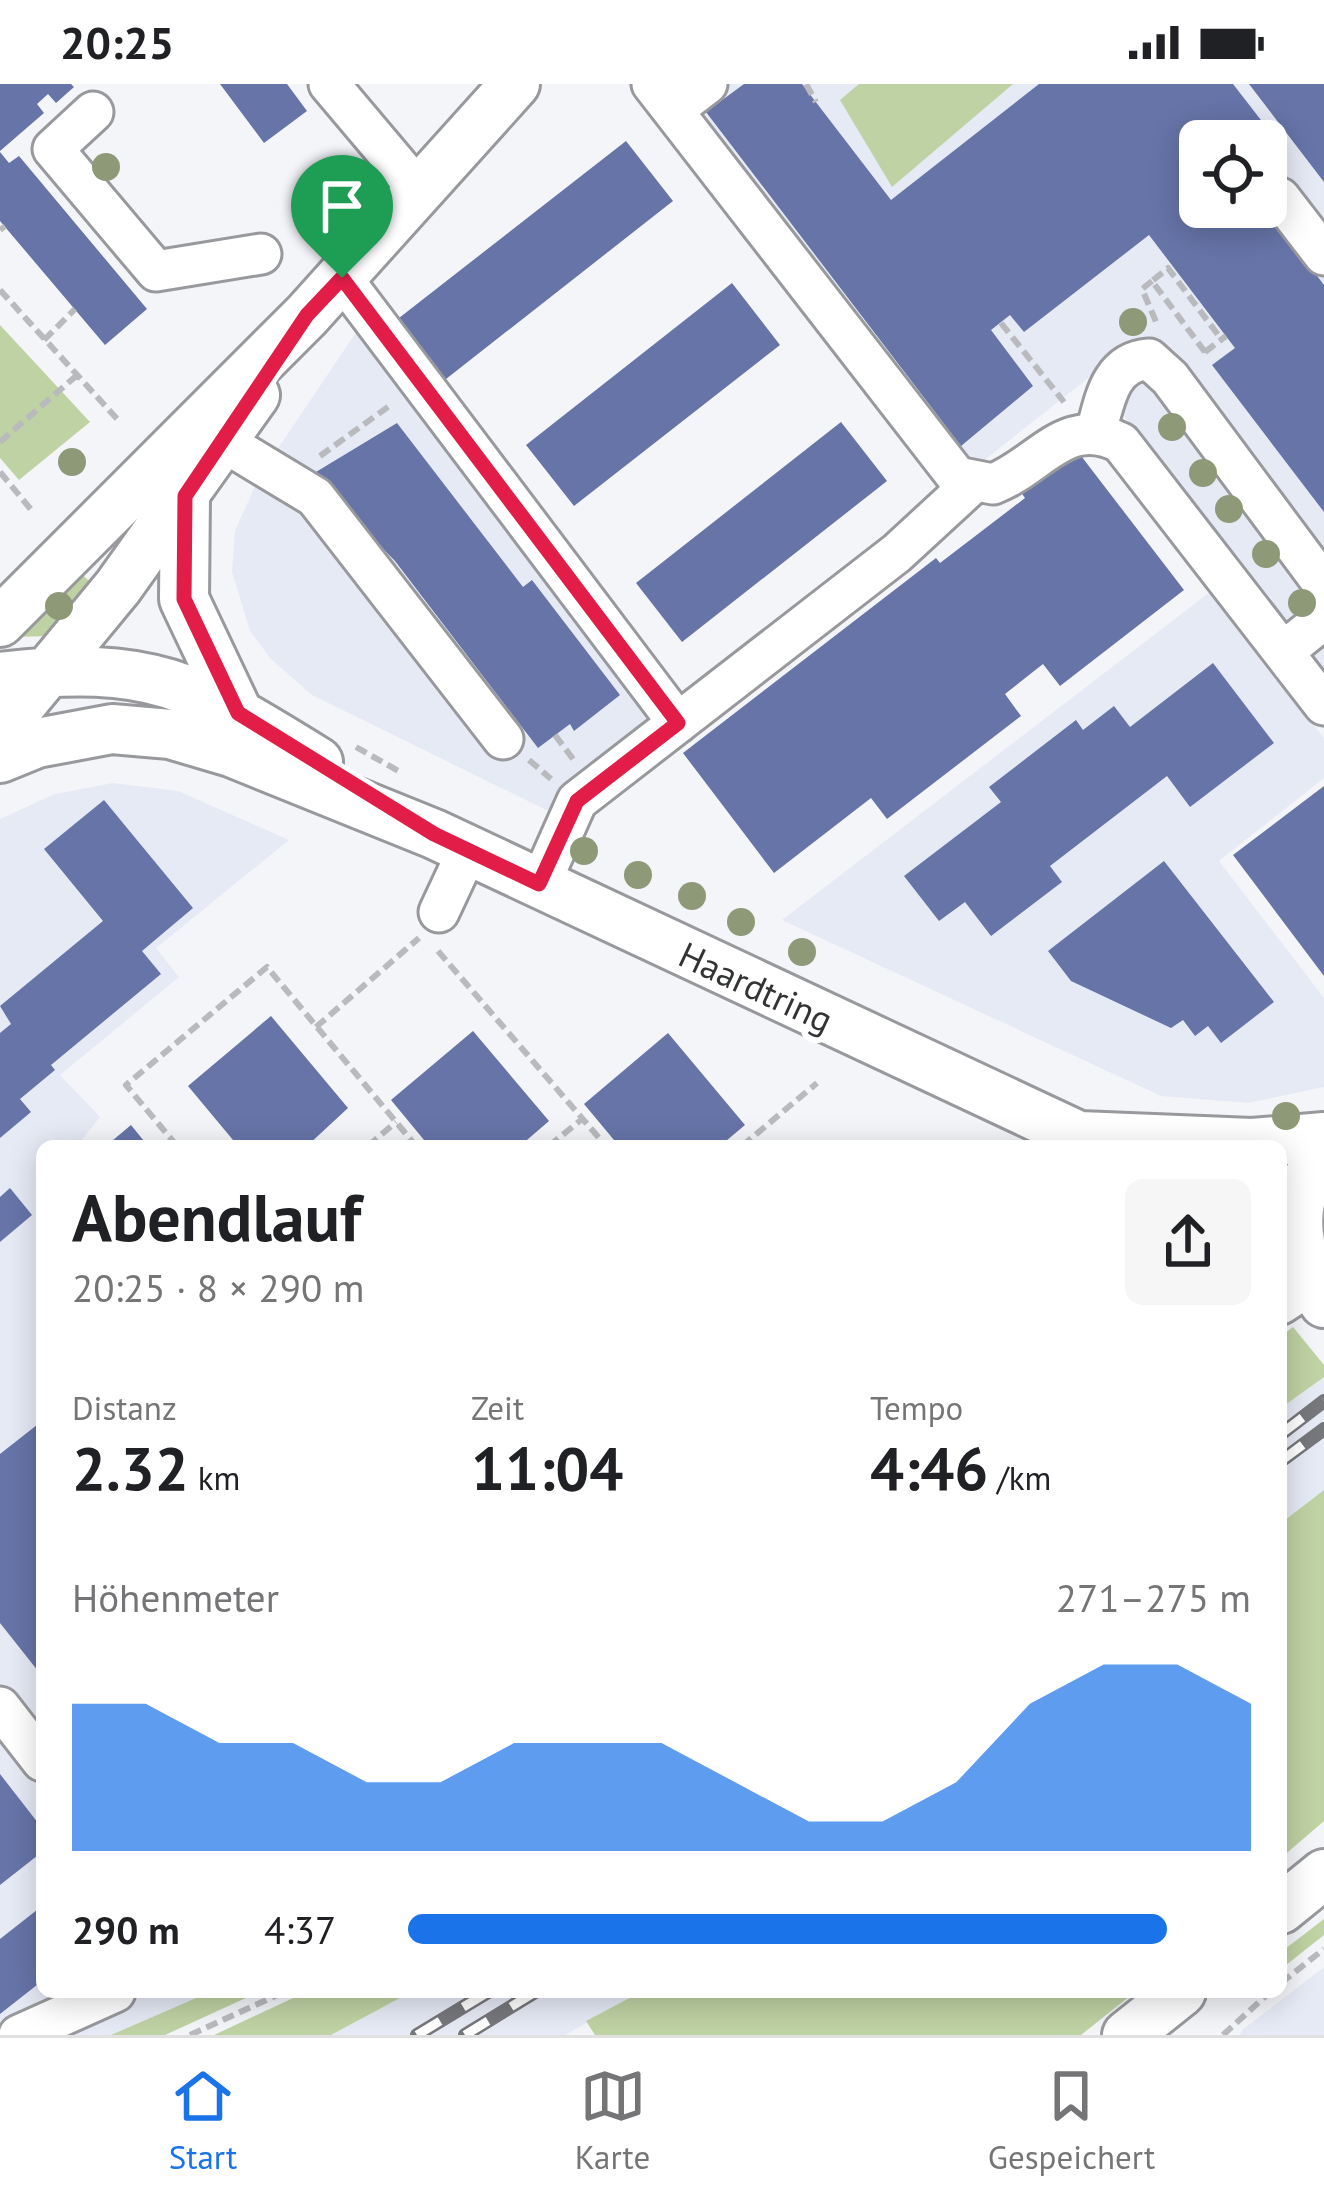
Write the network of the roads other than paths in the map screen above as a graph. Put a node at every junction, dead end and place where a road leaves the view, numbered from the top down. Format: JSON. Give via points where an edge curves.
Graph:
{"nodes":[{"id":1,"x":329,"y":84,"type":"edge"},
{"id":2,"x":706,"y":84,"type":"edge"},
{"id":3,"x":514,"y":85,"type":"edge"},
{"id":4,"x":662,"y":97,"type":"edge"},
{"id":5,"x":93,"y":112,"type":"dead end"},
{"id":6,"x":421,"y":194,"type":"junction"},
{"id":7,"x":1287,"y":207,"type":"edge"},
{"id":8,"x":262,"y":254,"type":"dead end"},
{"id":9,"x":1324,"y":255,"type":"edge"},
{"id":10,"x":342,"y":278,"type":"junction"},
{"id":11,"x":307,"y":315,"type":"junction"},
{"id":12,"x":1088,"y":432,"type":"junction"},
{"id":13,"x":224,"y":442,"type":"junction"},
{"id":14,"x":974,"y":483,"type":"junction"},
{"id":15,"x":185,"y":496,"type":"junction"},
{"id":16,"x":1324,"y":585,"type":"edge"},
{"id":17,"x":1324,"y":620,"type":"edge"},
{"id":18,"x":0,"y":622,"type":"edge"},
{"id":19,"x":1282,"y":652,"type":"junction"},
{"id":20,"x":49,"y":673,"type":"junction"},
{"id":21,"x":0,"y":677,"type":"edge"},
{"id":22,"x":1324,"y":705,"type":"edge"},
{"id":23,"x":238,"y":713,"type":"junction"},
{"id":24,"x":678,"y":723,"type":"junction"},
{"id":25,"x":0,"y":730,"type":"edge"},
{"id":26,"x":503,"y":739,"type":"road end"},
{"id":27,"x":0,"y":758,"type":"edge"},
{"id":28,"x":451,"y":842,"type":"junction"},
{"id":29,"x":539,"y":884,"type":"junction"},
{"id":30,"x":439,"y":912,"type":"dead end"},
{"id":31,"x":1324,"y":1137,"type":"edge"},
{"id":32,"x":1088,"y":1140,"type":"edge"},
{"id":33,"x":1278,"y":1140,"type":"edge"},
{"id":34,"x":1324,"y":1154,"type":"edge"},
{"id":35,"x":1289,"y":1213,"type":"edge"},
{"id":36,"x":1306,"y":1297,"type":"edge"},
{"id":37,"x":0,"y":1707,"type":"edge"},
{"id":38,"x":36,"y":1753,"type":"edge"},
{"id":39,"x":1324,"y":1874,"type":"edge"},
{"id":40,"x":1287,"y":1905,"type":"edge"},
{"id":41,"x":102,"y":1998,"type":"edge"},
{"id":42,"x":1175,"y":1998,"type":"edge"},
{"id":43,"x":1140,"y":2031,"type":"edge"},
{"id":44,"x":19,"y":2035,"type":"edge"}],
"edges":[{"from":1,"to":6,"type":"lane"},
{"from":2,"to":4,"type":"lane"},
{"from":3,"to":6,"type":"main road"},
{"from":4,"to":14,"type":"lane","via":[[944,462]]},
{"from":5,"to":8,"type":"lane","via":[[52,149],[156,271]]},
{"from":6,"to":10,"type":"main road"},
{"from":7,"to":9,"type":"lane"},
{"from":10,"to":11,"type":"main road"},
{"from":10,"to":24,"type":"lane"},
{"from":11,"to":13,"type":"main road"},
{"from":11,"to":18,"type":"main road"},
{"from":12,"to":14,"type":"lane","via":[[1060,439],[1012,477]]},
{"from":12,"to":16,"type":"lane","via":[[1119,371],[1149,359]]},
{"from":12,"to":19,"type":"lane","via":[[1121,443]]},
{"from":13,"to":15,"type":"main road"},
{"from":13,"to":26,"type":"lane","via":[[315,497]]},
{"from":14,"to":24,"type":"lane","via":[[931,526]]},
{"from":15,"to":20,"type":"main road"},
{"from":15,"to":23,"type":"main road","via":[[184,599]]},
{"from":17,"to":19,"type":"lane"},
{"from":19,"to":22,"type":"lane"},
{"from":20,"to":21,"type":"main road","name":"Haardtring"},
{"from":20,"to":23,"type":"main road","name":"Haardtring","via":[[152,676]]},
{"from":20,"to":25,"type":"main road"},
{"from":23,"to":28,"type":"main road","name":"Haardtring"},
{"from":24,"to":29,"type":"lane","via":[[577,801]]},
{"from":27,"to":28,"type":"main road","name":"Haardtring","via":[[84,732],[170,734]]},
{"from":28,"to":29,"type":"main road","name":"Haardtring"},
{"from":28,"to":30,"type":"lane"},
{"from":29,"to":32,"type":"main road","name":"Haardtring"},
{"from":31,"to":33,"type":"main road","name":"Haardtring"},
{"from":34,"to":35,"type":"main road"},
{"from":35,"to":36,"type":"main road"},
{"from":37,"to":38,"type":"lane"},
{"from":39,"to":40,"type":"main road"},
{"from":41,"to":44,"type":"lane"},
{"from":42,"to":43,"type":"main road"}]}
